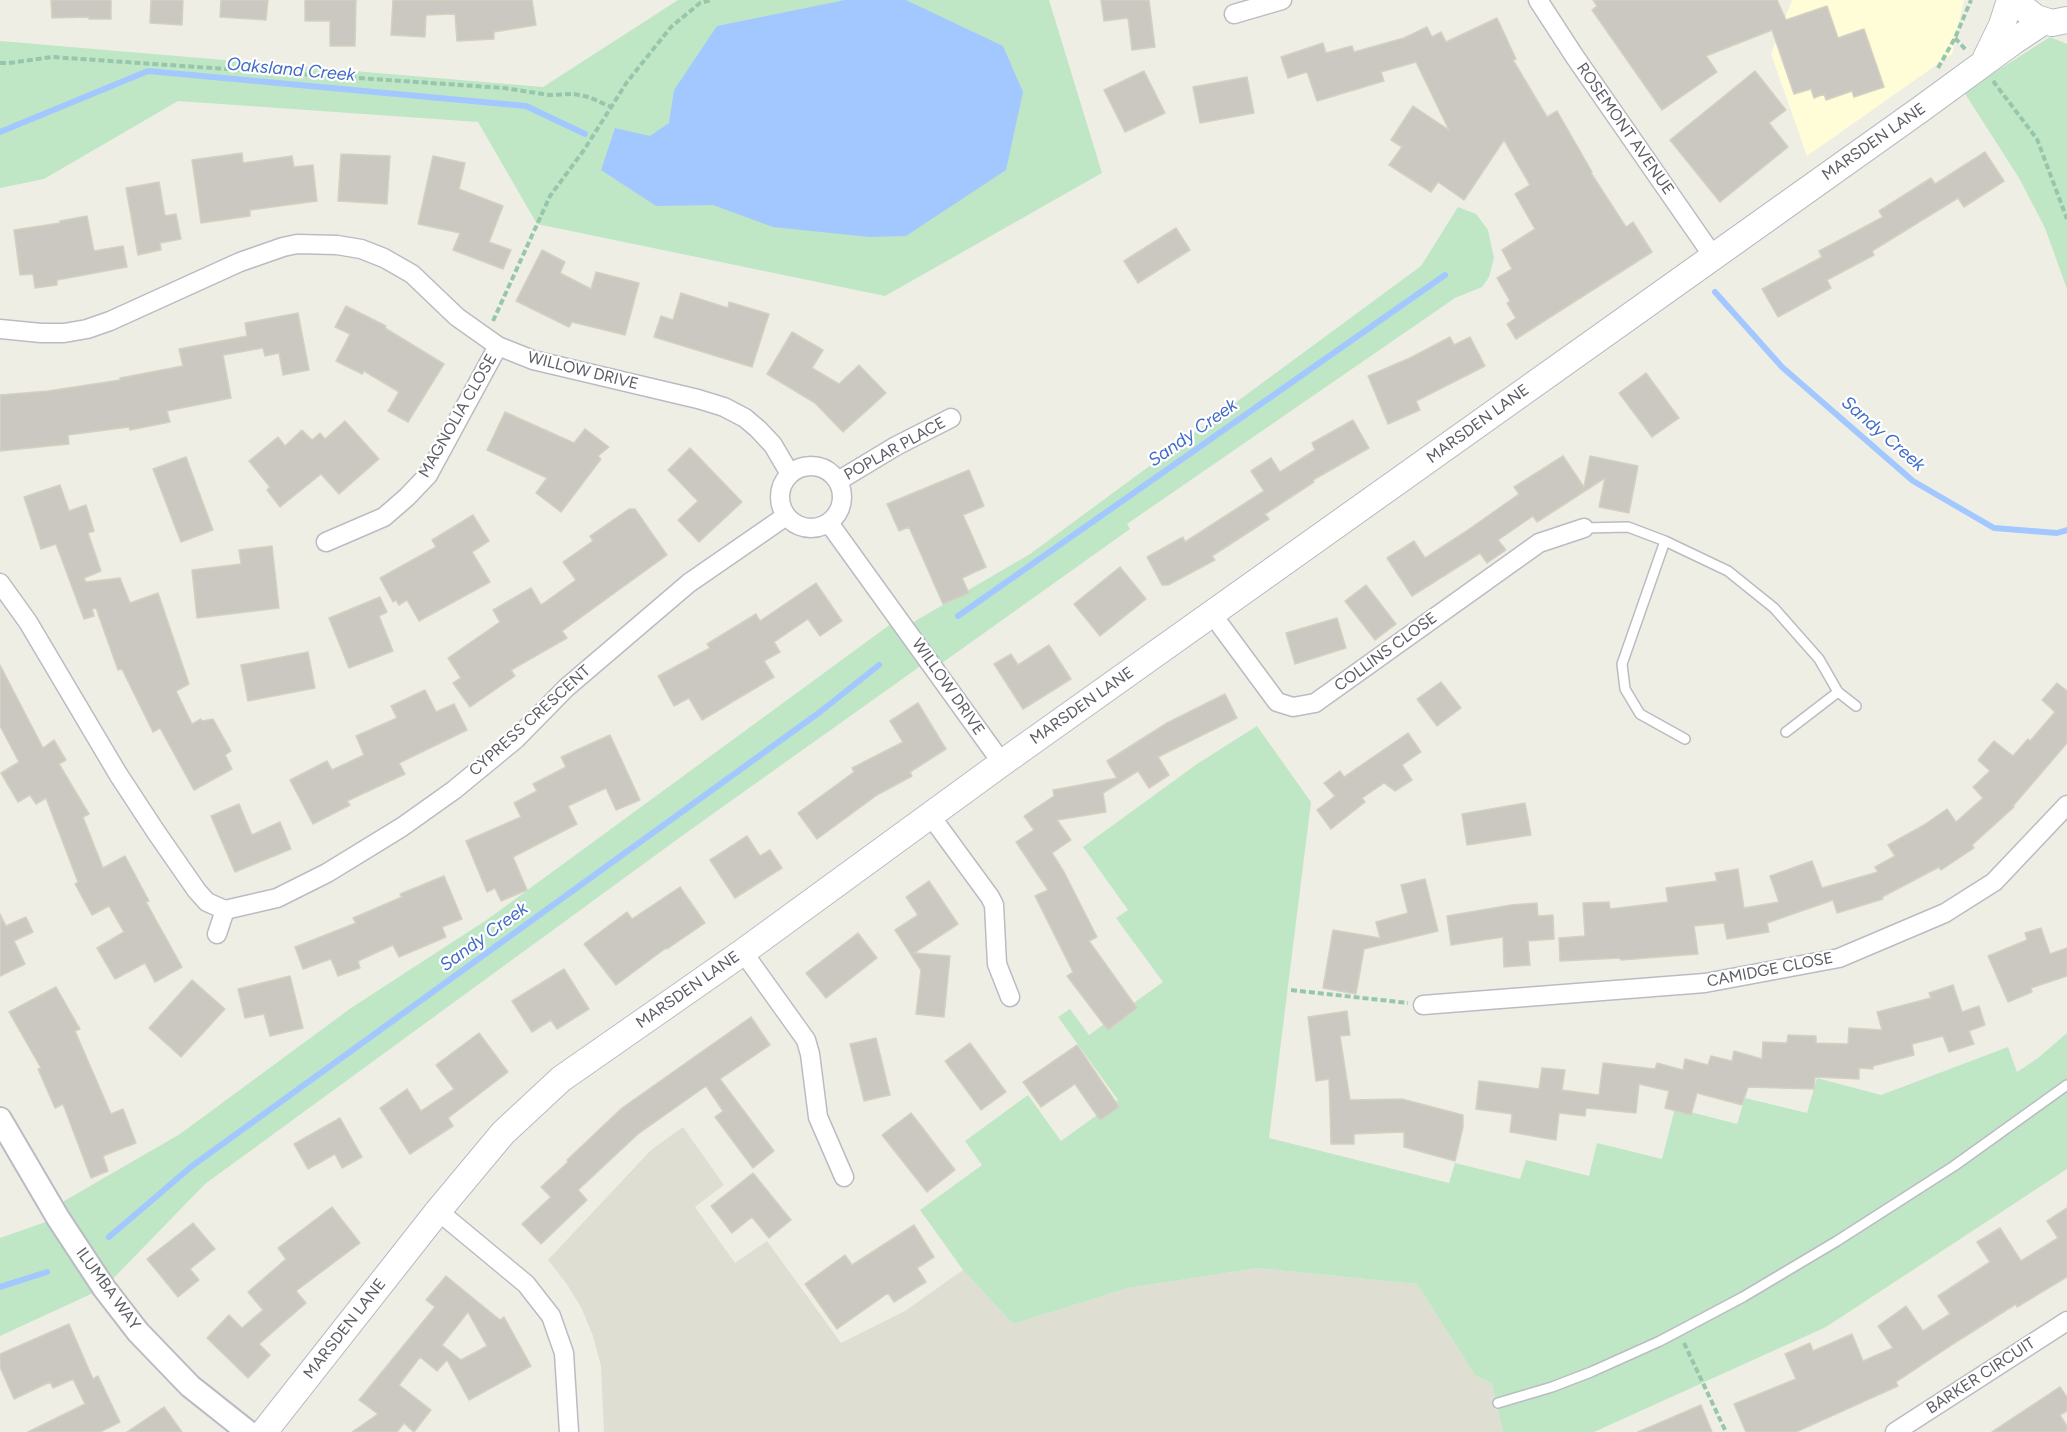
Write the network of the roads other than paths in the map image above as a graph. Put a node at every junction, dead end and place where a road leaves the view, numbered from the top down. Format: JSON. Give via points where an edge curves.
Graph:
{"nodes":[{"id":1,"x":1282,"y":0,"type":"edge"},
{"id":2,"x":1538,"y":0,"type":"edge"},
{"id":3,"x":2010,"y":0,"type":"edge"},
{"id":4,"x":2018,"y":0,"type":"edge"},
{"id":5,"x":1234,"y":14,"type":"dead end"},
{"id":6,"x":2060,"y":23,"type":"edge"},
{"id":7,"x":1982,"y":66,"type":"junction"},
{"id":8,"x":1713,"y":256,"type":"junction"},
{"id":9,"x":0,"y":329,"type":"edge"},
{"id":10,"x":492,"y":342,"type":"junction"},
{"id":11,"x":951,"y":418,"type":"dead end"},
{"id":12,"x":790,"y":474,"type":"junction"},
{"id":13,"x":838,"y":481,"type":"junction"},
{"id":14,"x":786,"y":516,"type":"junction"},
{"id":15,"x":829,"y":524,"type":"junction"},
{"id":16,"x":1584,"y":528,"type":"joint"},
{"id":17,"x":1665,"y":541,"type":"junction"},
{"id":18,"x":326,"y":542,"type":"dead end"},
{"id":19,"x":0,"y":583,"type":"edge"},
{"id":20,"x":1212,"y":614,"type":"junction"},
{"id":21,"x":1838,"y":692,"type":"junction"},
{"id":22,"x":1856,"y":706,"type":"dead end"},
{"id":23,"x":1786,"y":732,"type":"dead end"},
{"id":24,"x":1686,"y":739,"type":"dead end"},
{"id":25,"x":1002,"y":763,"type":"junction"},
{"id":26,"x":2067,"y":805,"type":"edge"},
{"id":27,"x":930,"y":815,"type":"junction"},
{"id":28,"x":225,"y":910,"type":"junction"},
{"id":29,"x":217,"y":934,"type":"dead end"},
{"id":30,"x":743,"y":952,"type":"junction"},
{"id":31,"x":1010,"y":997,"type":"dead end"},
{"id":32,"x":1424,"y":1005,"type":"road end"},
{"id":33,"x":2067,"y":1085,"type":"edge"},
{"id":34,"x":0,"y":1119,"type":"edge"},
{"id":35,"x":844,"y":1177,"type":"dead end"},
{"id":36,"x":438,"y":1211,"type":"junction"},
{"id":37,"x":2067,"y":1320,"type":"edge"},
{"id":38,"x":1498,"y":1402,"type":"dead end"},
{"id":39,"x":248,"y":1432,"type":"edge"},
{"id":40,"x":264,"y":1432,"type":"edge"},
{"id":41,"x":569,"y":1432,"type":"edge"},
{"id":42,"x":1895,"y":1432,"type":"edge"}],
"edges":[{"from":1,"to":5,"type":"street"},
{"from":2,"to":8,"type":"street","name":"ROSEMONT AVENUE"},
{"from":3,"to":7,"type":"main road","name":"MARSDEN LANE"},
{"from":4,"to":6,"type":"main road","via":[[2029,14]]},
{"from":6,"to":7,"type":"main road","name":"MARSDEN LANE","via":[[2014,41]]},
{"from":7,"to":8,"type":"main road","name":"MARSDEN LANE"},
{"from":8,"to":20,"type":"main road","name":"MARSDEN LANE"},
{"from":9,"to":10,"type":"street","name":"WILLOW DRIVE","via":[[41,333],[87,329],[240,262],[283,247],[310,243],[337,244],[384,258],[412,274],[457,318]]},
{"from":10,"to":12,"type":"street","name":"WILLOW DRIVE","via":[[533,360],[724,407],[758,429]]},
{"from":10,"to":18,"type":"street","name":"MAGNOLIA CLOSE","via":[[428,475],[384,517]]},
{"from":11,"to":13,"type":"street","name":"POPLAR PLACE"},
{"from":12,"to":13,"type":"street","via":[[802,467],[816,466],[829,471]]},
{"from":12,"to":14,"type":"street","via":[[780,494]]},
{"from":13,"to":15,"type":"street","via":[[843,492],[842,504]]},
{"from":14,"to":15,"type":"street","via":[[806,528]]},
{"from":14,"to":28,"type":"street","name":"CYPRESS CRESCENT","via":[[689,583],[566,688],[516,739],[402,827],[327,873],[277,897]]},
{"from":15,"to":25,"type":"street","name":"WILLOW DRIVE"},
{"from":16,"to":17,"type":"lane","via":[[1628,527]]},
{"from":16,"to":20,"type":"street","name":"COLLINS CLOSE","via":[[1539,543],[1315,703],[1293,707],[1277,702]]},
{"from":17,"to":21,"type":"lane","via":[[1728,571],[1774,608],[1819,659]]},
{"from":17,"to":24,"type":"lane","via":[[1622,664],[1625,689],[1640,714]]},
{"from":19,"to":28,"type":"street","via":[[28,622],[156,832],[197,891],[207,902]]},
{"from":20,"to":25,"type":"main road","name":"MARSDEN LANE"},
{"from":21,"to":22,"type":"lane"},
{"from":21,"to":23,"type":"lane"},
{"from":25,"to":27,"type":"main road","name":"MARSDEN LANE"},
{"from":26,"to":32,"type":"street","name":"CAMIDGE CLOSE","via":[[1994,882],[1945,913],[1839,958],[1705,983]]},
{"from":27,"to":30,"type":"main road","name":"MARSDEN LANE"},
{"from":27,"to":31,"type":"street","via":[[994,905],[998,964]]},
{"from":28,"to":29,"type":"street"},
{"from":30,"to":35,"type":"street","via":[[806,1040],[818,1118]]},
{"from":30,"to":36,"type":"main road","name":"MARSDEN LANE","via":[[561,1079],[503,1132]]},
{"from":33,"to":38,"type":"lane","via":[[1954,1166],[1743,1297],[1591,1372]]},
{"from":34,"to":39,"type":"street","name":"ILUMBA WAY","via":[[63,1226],[138,1332],[190,1386]]},
{"from":36,"to":40,"type":"main road","name":"MARSDEN LANE"},
{"from":36,"to":41,"type":"street","via":[[526,1284],[551,1316],[564,1353]]},
{"from":37,"to":42,"type":"street","name":"BARKER CIRCUIT"}]}
